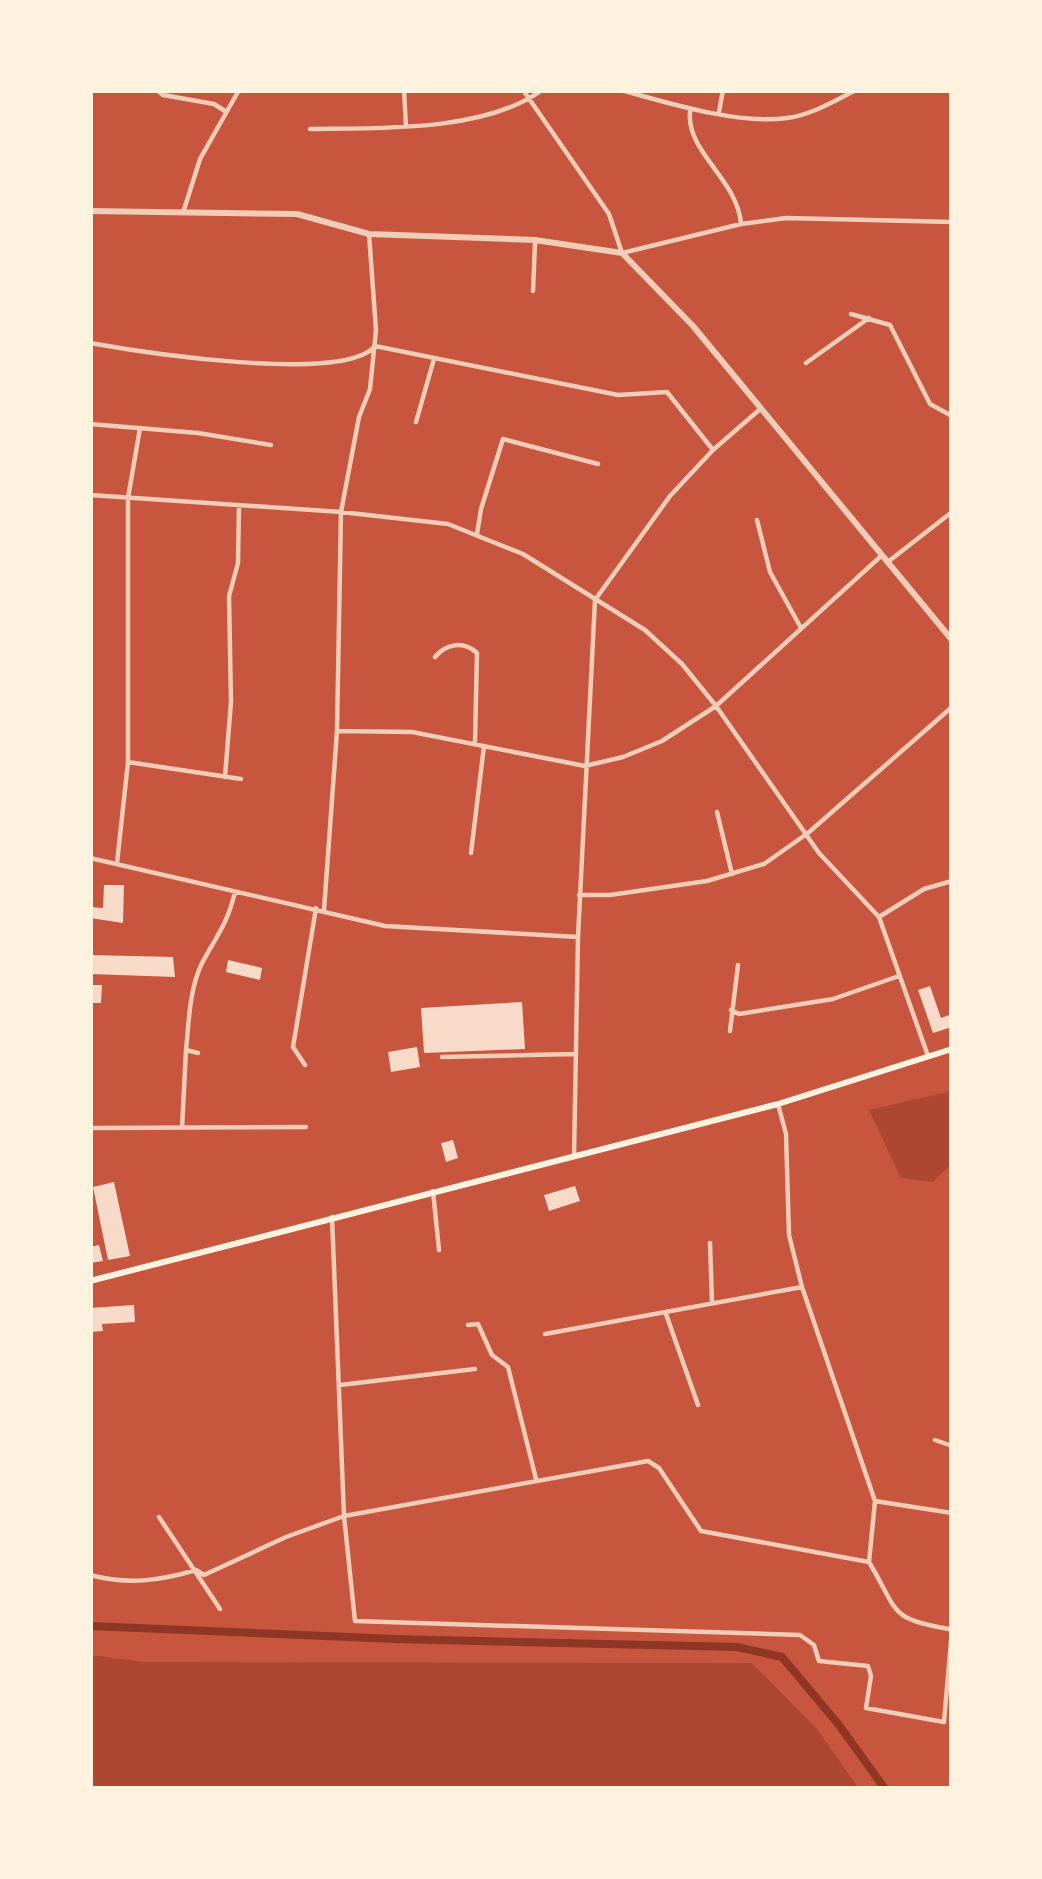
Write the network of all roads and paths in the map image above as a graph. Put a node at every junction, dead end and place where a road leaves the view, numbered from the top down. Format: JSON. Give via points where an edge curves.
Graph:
{"nodes":[{"id":1,"x":157,"y":90,"type":"edge"},
{"id":2,"x":238,"y":90,"type":"edge"},
{"id":3,"x":404,"y":90,"type":"edge"},
{"id":4,"x":523,"y":90,"type":"edge"},
{"id":5,"x":542,"y":90,"type":"edge"},
{"id":6,"x":621,"y":90,"type":"edge"},
{"id":7,"x":723,"y":90,"type":"edge"},
{"id":8,"x":856,"y":90,"type":"edge"},
{"id":9,"x":530,"y":99,"type":"junction"},
{"id":10,"x":691,"y":110,"type":"junction"},
{"id":11,"x":225,"y":111,"type":"junction"},
{"id":12,"x":719,"y":112,"type":"junction"},
{"id":13,"x":406,"y":127,"type":"junction"},
{"id":14,"x":310,"y":129,"type":"dead end"},
{"id":15,"x":90,"y":211,"type":"edge"},
{"id":16,"x":183,"y":213,"type":"junction"},
{"id":17,"x":952,"y":222,"type":"edge"},
{"id":18,"x":741,"y":224,"type":"junction"},
{"id":19,"x":369,"y":234,"type":"junction"},
{"id":20,"x":535,"y":239,"type":"junction"},
{"id":21,"x":622,"y":253,"type":"junction"},
{"id":22,"x":533,"y":291,"type":"dead end"},
{"id":23,"x":851,"y":314,"type":"dead end"},
{"id":24,"x":869,"y":318,"type":"junction"},
{"id":25,"x":90,"y":343,"type":"edge"},
{"id":26,"x":375,"y":346,"type":"junction"},
{"id":27,"x":434,"y":359,"type":"junction"},
{"id":28,"x":806,"y":363,"type":"dead end"},
{"id":29,"x":760,"y":408,"type":"junction"},
{"id":30,"x":952,"y":416,"type":"edge"},
{"id":31,"x":416,"y":422,"type":"dead end"},
{"id":32,"x":90,"y":424,"type":"edge"},
{"id":33,"x":140,"y":428,"type":"junction"},
{"id":34,"x":271,"y":445,"type":"dead end"},
{"id":35,"x":712,"y":450,"type":"junction"},
{"id":36,"x":598,"y":464,"type":"dead end"},
{"id":37,"x":90,"y":495,"type":"edge"},
{"id":38,"x":128,"y":498,"type":"junction"},
{"id":39,"x":239,"y":506,"type":"junction"},
{"id":40,"x":341,"y":512,"type":"junction"},
{"id":41,"x":952,"y":512,"type":"edge"},
{"id":42,"x":757,"y":520,"type":"dead end"},
{"id":43,"x":477,"y":534,"type":"junction"},
{"id":44,"x":886,"y":558,"type":"junction"},
{"id":45,"x":595,"y":600,"type":"junction"},
{"id":46,"x":801,"y":628,"type":"junction"},
{"id":47,"x":952,"y":640,"type":"edge"},
{"id":48,"x":435,"y":657,"type":"dead end"},
{"id":49,"x":716,"y":706,"type":"junction"},
{"id":50,"x":952,"y":707,"type":"edge"},
{"id":51,"x":337,"y":731,"type":"junction"},
{"id":52,"x":476,"y":744,"type":"junction"},
{"id":53,"x":484,"y":746,"type":"junction"},
{"id":54,"x":128,"y":762,"type":"junction"},
{"id":55,"x":585,"y":766,"type":"junction"},
{"id":56,"x":225,"y":777,"type":"junction"},
{"id":57,"x":241,"y":779,"type":"dead end"},
{"id":58,"x":717,"y":812,"type":"dead end"},
{"id":59,"x":808,"y":832,"type":"junction"},
{"id":60,"x":471,"y":853,"type":"dead end"},
{"id":61,"x":90,"y":858,"type":"edge"},
{"id":62,"x":117,"y":862,"type":"junction"},
{"id":63,"x":732,"y":874,"type":"junction"},
{"id":64,"x":952,"y":881,"type":"edge"},
{"id":65,"x":235,"y":890,"type":"junction"},
{"id":66,"x":579,"y":895,"type":"junction"},
{"id":67,"x":316,"y":908,"type":"junction"},
{"id":68,"x":324,"y":910,"type":"junction"},
{"id":69,"x":879,"y":917,"type":"junction"},
{"id":70,"x":578,"y":937,"type":"junction"},
{"id":71,"x":738,"y":964,"type":"dead end"},
{"id":72,"x":902,"y":976,"type":"junction"},
{"id":73,"x":731,"y":1010,"type":"junction"},
{"id":74,"x":730,"y":1031,"type":"dead end"},
{"id":75,"x":952,"y":1048,"type":"edge"},
{"id":76,"x":186,"y":1050,"type":"junction"},
{"id":77,"x":198,"y":1053,"type":"dead end"},
{"id":78,"x":575,"y":1054,"type":"junction"},
{"id":79,"x":928,"y":1056,"type":"junction"},
{"id":80,"x":442,"y":1057,"type":"dead end"},
{"id":81,"x":305,"y":1065,"type":"dead end"},
{"id":82,"x":778,"y":1104,"type":"junction"},
{"id":83,"x":306,"y":1127,"type":"dead end"},
{"id":84,"x":182,"y":1128,"type":"junction"},
{"id":85,"x":90,"y":1129,"type":"edge"},
{"id":86,"x":574,"y":1157,"type":"junction"},
{"id":87,"x":433,"y":1191,"type":"junction"},
{"id":88,"x":332,"y":1217,"type":"junction"},
{"id":89,"x":710,"y":1243,"type":"dead end"},
{"id":90,"x":439,"y":1250,"type":"dead end"},
{"id":91,"x":90,"y":1281,"type":"edge"},
{"id":92,"x":802,"y":1287,"type":"junction"},
{"id":93,"x":712,"y":1303,"type":"junction"},
{"id":94,"x":666,"y":1315,"type":"junction"},
{"id":95,"x":468,"y":1325,"type":"dead end"},
{"id":96,"x":545,"y":1334,"type":"dead end"},
{"id":97,"x":475,"y":1370,"type":"dead end"},
{"id":98,"x":340,"y":1385,"type":"junction"},
{"id":99,"x":698,"y":1405,"type":"dead end"},
{"id":100,"x":935,"y":1440,"type":"dead end"},
{"id":101,"x":952,"y":1446,"type":"edge"},
{"id":102,"x":536,"y":1479,"type":"junction"},
{"id":103,"x":875,"y":1501,"type":"junction"},
{"id":104,"x":952,"y":1513,"type":"edge"},
{"id":105,"x":344,"y":1516,"type":"junction"},
{"id":106,"x":159,"y":1517,"type":"dead end"},
{"id":107,"x":869,"y":1562,"type":"junction"},
{"id":108,"x":196,"y":1570,"type":"junction"},
{"id":109,"x":90,"y":1575,"type":"edge"},
{"id":110,"x":220,"y":1609,"type":"dead end"},
{"id":111,"x":952,"y":1629,"type":"edge"}],
"edges":[{"from":1,"to":11,"type":"street"},
{"from":2,"to":11,"type":"street"},
{"from":3,"to":13,"type":"street"},
{"from":4,"to":9,"type":"street"},
{"from":5,"to":9,"type":"street"},
{"from":6,"to":10,"type":"street"},
{"from":7,"to":12,"type":"street"},
{"from":8,"to":12,"type":"street","via":[[791,118]]},
{"from":9,"to":13,"type":"street"},
{"from":9,"to":21,"type":"street","via":[[609,214]]},
{"from":10,"to":12,"type":"street"},
{"from":10,"to":18,"type":"street","via":[[706,160],[727,180]]},
{"from":11,"to":16,"type":"street"},
{"from":13,"to":14,"type":"street"},
{"from":15,"to":16,"type":"street"},
{"from":16,"to":19,"type":"street","via":[[297,214]]},
{"from":17,"to":18,"type":"street"},
{"from":18,"to":21,"type":"street"},
{"from":19,"to":20,"type":"street"},
{"from":19,"to":26,"type":"street"},
{"from":20,"to":21,"type":"street"},
{"from":20,"to":22,"type":"street"},
{"from":21,"to":29,"type":"street"},
{"from":23,"to":24,"type":"street"},
{"from":24,"to":28,"type":"street"},
{"from":24,"to":30,"type":"street","via":[[897,333],[930,404]]},
{"from":25,"to":26,"type":"street","via":[[296,364],[350,362]]},
{"from":26,"to":27,"type":"street"},
{"from":26,"to":40,"type":"street"},
{"from":27,"to":31,"type":"street"},
{"from":27,"to":35,"type":"street","via":[[618,395],[667,392]]},
{"from":29,"to":35,"type":"street"},
{"from":29,"to":44,"type":"street"},
{"from":32,"to":33,"type":"street"},
{"from":33,"to":34,"type":"street"},
{"from":33,"to":38,"type":"street"},
{"from":35,"to":45,"type":"street"},
{"from":36,"to":43,"type":"street","via":[[503,440]]},
{"from":37,"to":38,"type":"street"},
{"from":38,"to":39,"type":"street"},
{"from":38,"to":54,"type":"street"},
{"from":39,"to":40,"type":"street"},
{"from":39,"to":56,"type":"street"},
{"from":40,"to":43,"type":"street"},
{"from":40,"to":51,"type":"street"},
{"from":41,"to":44,"type":"street"},
{"from":42,"to":46,"type":"street","via":[[770,572]]},
{"from":43,"to":45,"type":"street"},
{"from":44,"to":46,"type":"street"},
{"from":44,"to":47,"type":"street"},
{"from":45,"to":49,"type":"street","via":[[645,630]]},
{"from":45,"to":55,"type":"street"},
{"from":46,"to":49,"type":"street"},
{"from":48,"to":52,"type":"street","via":[[456,645],[477,653]]},
{"from":49,"to":55,"type":"street","via":[[662,741]]},
{"from":49,"to":59,"type":"street"},
{"from":50,"to":59,"type":"street"},
{"from":51,"to":52,"type":"street"},
{"from":51,"to":68,"type":"street"},
{"from":52,"to":53,"type":"street"},
{"from":53,"to":55,"type":"street"},
{"from":53,"to":60,"type":"street"},
{"from":54,"to":56,"type":"street"},
{"from":54,"to":62,"type":"street"},
{"from":55,"to":66,"type":"street"},
{"from":56,"to":57,"type":"street"},
{"from":58,"to":63,"type":"street"},
{"from":59,"to":63,"type":"street","via":[[764,864]]},
{"from":59,"to":69,"type":"street"},
{"from":61,"to":62,"type":"street"},
{"from":62,"to":65,"type":"street"},
{"from":63,"to":66,"type":"street"},
{"from":64,"to":69,"type":"street"},
{"from":65,"to":67,"type":"street"},
{"from":65,"to":76,"type":"street","via":[[224,932],[201,966]]},
{"from":66,"to":70,"type":"street"},
{"from":67,"to":68,"type":"street"},
{"from":67,"to":81,"type":"street","via":[[292,1046]]},
{"from":68,"to":70,"type":"street","via":[[385,926]]},
{"from":69,"to":72,"type":"street"},
{"from":70,"to":78,"type":"street"},
{"from":71,"to":73,"type":"street"},
{"from":72,"to":73,"type":"street","via":[[801,1006]]},
{"from":72,"to":79,"type":"street"},
{"from":73,"to":74,"type":"street"},
{"from":75,"to":79,"type":"main road"},
{"from":76,"to":77,"type":"street"},
{"from":76,"to":84,"type":"street"},
{"from":78,"to":80,"type":"street"},
{"from":78,"to":86,"type":"street"},
{"from":79,"to":82,"type":"main road"},
{"from":82,"to":86,"type":"main road"},
{"from":82,"to":92,"type":"street","via":[[789,1235]]},
{"from":83,"to":84,"type":"street"},
{"from":84,"to":85,"type":"street"},
{"from":86,"to":87,"type":"main road"},
{"from":87,"to":88,"type":"main road"},
{"from":87,"to":90,"type":"street"},
{"from":88,"to":91,"type":"main road"},
{"from":88,"to":98,"type":"street"},
{"from":89,"to":93,"type":"street"},
{"from":92,"to":93,"type":"street"},
{"from":92,"to":103,"type":"street"},
{"from":93,"to":94,"type":"street"},
{"from":94,"to":96,"type":"street"},
{"from":94,"to":99,"type":"street"},
{"from":95,"to":102,"type":"street","via":[[478,1324],[492,1355],[508,1367]]},
{"from":97,"to":98,"type":"street"},
{"from":98,"to":105,"type":"street"},
{"from":100,"to":101,"type":"street"},
{"from":102,"to":105,"type":"street"},
{"from":102,"to":107,"type":"street","via":[[648,1461],[701,1531]]},
{"from":103,"to":104,"type":"street"},
{"from":103,"to":107,"type":"street"},
{"from":105,"to":108,"type":"street","via":[[204,1575]]},
{"from":105,"to":111,"type":"street","via":[[356,1621],[800,1635],[819,1661],[868,1666],[866,1708],[944,1721]]},
{"from":106,"to":108,"type":"street"},
{"from":107,"to":111,"type":"street","via":[[898,1614]]},
{"from":108,"to":109,"type":"street","via":[[144,1582]]},
{"from":108,"to":110,"type":"street"}]}
